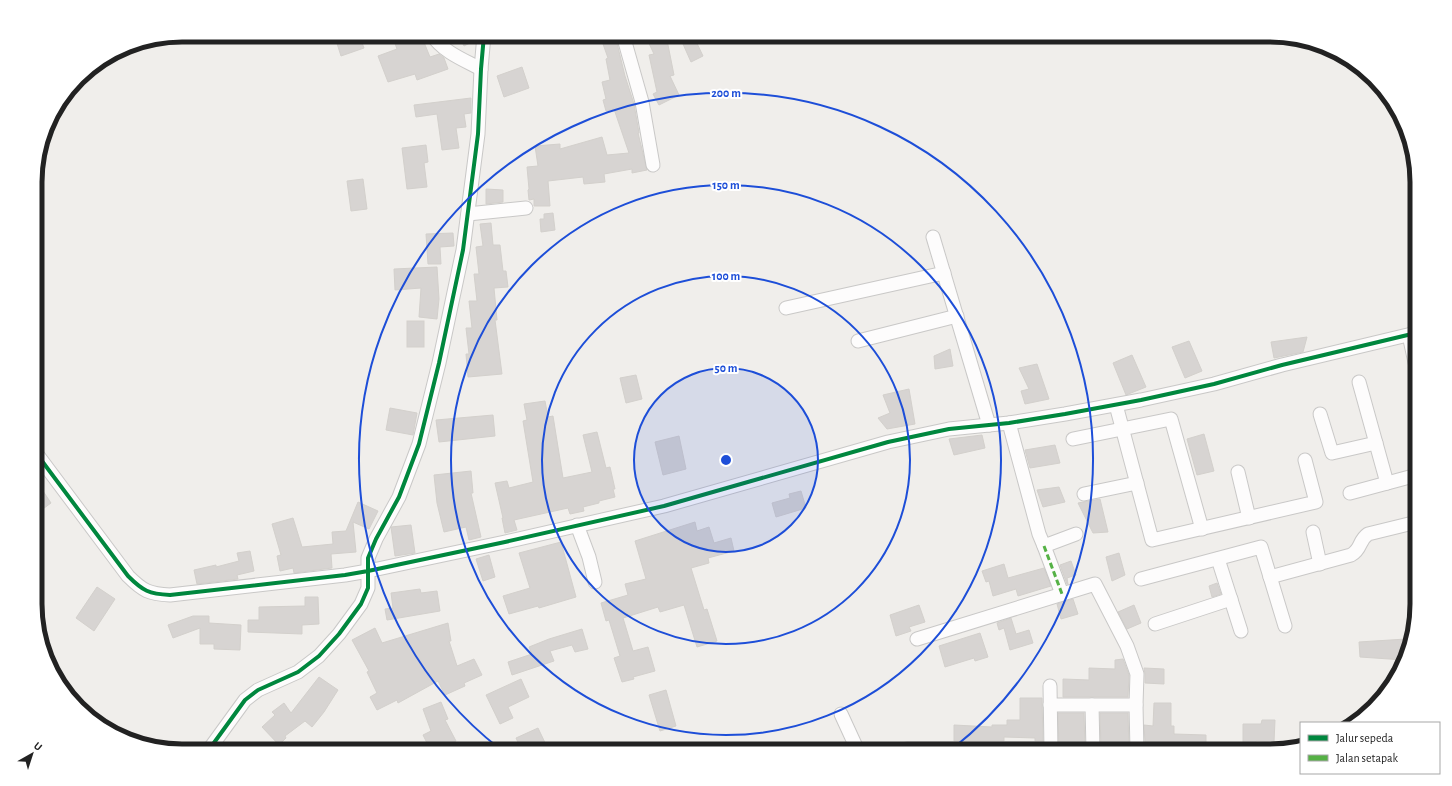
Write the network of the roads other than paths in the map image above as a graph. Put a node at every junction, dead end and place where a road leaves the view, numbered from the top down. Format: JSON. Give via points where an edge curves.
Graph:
{"nodes":[{"id":1,"x":438,"y":42,"type":"edge"},
{"id":2,"x":483,"y":42,"type":"edge"},
{"id":3,"x":626,"y":42,"type":"edge"},
{"id":4,"x":481,"y":69,"type":"junction"},
{"id":5,"x":653,"y":164,"type":"dead end"},
{"id":6,"x":526,"y":208,"type":"dead end"},
{"id":7,"x":468,"y":214,"type":"junction"},
{"id":8,"x":933,"y":237,"type":"dead end"},
{"id":9,"x":944,"y":273,"type":"junction"},
{"id":10,"x":786,"y":308,"type":"dead end"},
{"id":11,"x":957,"y":316,"type":"junction"},
{"id":12,"x":1410,"y":335,"type":"edge"},
{"id":13,"x":858,"y":341,"type":"dead end"},
{"id":14,"x":1359,"y":382,"type":"dead end"},
{"id":15,"x":1116,"y":405,"type":"junction"},
{"id":16,"x":1320,"y":414,"type":"dead end"},
{"id":17,"x":1009,"y":423,"type":"junction"},
{"id":18,"x":989,"y":425,"type":"junction"},
{"id":19,"x":1122,"y":429,"type":"junction"},
{"id":20,"x":1073,"y":439,"type":"dead end"},
{"id":21,"x":1376,"y":443,"type":"junction"},
{"id":22,"x":1305,"y":460,"type":"dead end"},
{"id":23,"x":42,"y":461,"type":"edge"},
{"id":24,"x":1238,"y":472,"type":"dead end"},
{"id":25,"x":1410,"y":477,"type":"edge"},
{"id":26,"x":1136,"y":483,"type":"junction"},
{"id":27,"x":1387,"y":483,"type":"junction"},
{"id":28,"x":1350,"y":493,"type":"dead end"},
{"id":29,"x":1084,"y":494,"type":"dead end"},
{"id":30,"x":1250,"y":518,"type":"junction"},
{"id":31,"x":1410,"y":524,"type":"edge"},
{"id":32,"x":577,"y":525,"type":"junction"},
{"id":33,"x":1202,"y":529,"type":"junction"},
{"id":34,"x":1313,"y":532,"type":"dead end"},
{"id":35,"x":1076,"y":534,"type":"dead end"},
{"id":36,"x":1044,"y":546,"type":"junction"},
{"id":37,"x":1218,"y":559,"type":"junction"},
{"id":38,"x":1320,"y":564,"type":"junction"},
{"id":39,"x":368,"y":571,"type":"junction"},
{"id":40,"x":1270,"y":578,"type":"junction"},
{"id":41,"x":1141,"y":579,"type":"dead end"},
{"id":42,"x":595,"y":582,"type":"dead end"},
{"id":43,"x":1062,"y":594,"type":"junction"},
{"id":44,"x":1231,"y":599,"type":"junction"},
{"id":45,"x":1155,"y":624,"type":"dead end"},
{"id":46,"x":1284,"y":626,"type":"dead end"},
{"id":47,"x":1241,"y":631,"type":"dead end"},
{"id":48,"x":917,"y":639,"type":"dead end"},
{"id":49,"x":1050,"y":686,"type":"dead end"},
{"id":50,"x":1050,"y":705,"type":"junction"},
{"id":51,"x":1092,"y":705,"type":"junction"},
{"id":52,"x":1136,"y":705,"type":"junction"},
{"id":53,"x":841,"y":714,"type":"dead end"},
{"id":54,"x":213,"y":744,"type":"edge"},
{"id":55,"x":855,"y":744,"type":"edge"},
{"id":56,"x":1051,"y":744,"type":"edge"},
{"id":57,"x":1093,"y":744,"type":"edge"},
{"id":58,"x":1137,"y":744,"type":"edge"}],
"edges":[{"from":1,"to":4,"type":"street","via":[[454,56]]},
{"from":2,"to":4,"type":"street"},
{"from":3,"to":5,"type":"street","via":[[642,102]]},
{"from":4,"to":7,"type":"street","via":[[478,134]]},
{"from":6,"to":7,"type":"street"},
{"from":7,"to":39,"type":"street","via":[[441,356],[419,444],[399,497],[368,558]]},
{"from":8,"to":9,"type":"street"},
{"from":9,"to":10,"type":"street"},
{"from":9,"to":11,"type":"street"},
{"from":11,"to":13,"type":"street"},
{"from":11,"to":18,"type":"street"},
{"from":12,"to":15,"type":"street","via":[[1214,384]]},
{"from":14,"to":21,"type":"street"},
{"from":15,"to":17,"type":"street"},
{"from":15,"to":19,"type":"street"},
{"from":16,"to":21,"type":"street","via":[[1332,453]]},
{"from":17,"to":18,"type":"street"},
{"from":17,"to":36,"type":"street"},
{"from":18,"to":32,"type":"street","via":[[949,429],[888,442],[664,506]]},
{"from":19,"to":20,"type":"street"},
{"from":19,"to":26,"type":"street"},
{"from":19,"to":33,"type":"street","via":[[1171,419]]},
{"from":21,"to":27,"type":"street"},
{"from":22,"to":30,"type":"street","via":[[1316,502]]},
{"from":23,"to":39,"type":"street","via":[[128,576],[140,588],[154,594],[170,595]]},
{"from":24,"to":30,"type":"street"},
{"from":25,"to":27,"type":"street"},
{"from":26,"to":29,"type":"street"},
{"from":26,"to":33,"type":"street","via":[[1152,540]]},
{"from":27,"to":28,"type":"street"},
{"from":30,"to":33,"type":"street"},
{"from":31,"to":38,"type":"street","via":[[1368,534],[1363,538],[1357,552]]},
{"from":32,"to":39,"type":"street"},
{"from":32,"to":42,"type":"street"},
{"from":34,"to":38,"type":"street"},
{"from":35,"to":36,"type":"street"},
{"from":36,"to":43,"type":"street"},
{"from":37,"to":40,"type":"street","via":[[1261,547]]},
{"from":37,"to":41,"type":"street"},
{"from":37,"to":44,"type":"street"},
{"from":38,"to":40,"type":"street"},
{"from":39,"to":54,"type":"street","via":[[368,588],[361,604],[339,634],[298,672],[258,690],[245,700]]},
{"from":40,"to":46,"type":"street"},
{"from":43,"to":48,"type":"street"},
{"from":43,"to":52,"type":"street","via":[[1095,584],[1134,661],[1137,674]]},
{"from":44,"to":45,"type":"street"},
{"from":44,"to":47,"type":"street"},
{"from":49,"to":50,"type":"street"},
{"from":50,"to":51,"type":"street"},
{"from":50,"to":56,"type":"street"},
{"from":51,"to":52,"type":"street"},
{"from":51,"to":57,"type":"street"},
{"from":52,"to":58,"type":"street"},
{"from":53,"to":55,"type":"street"}]}
